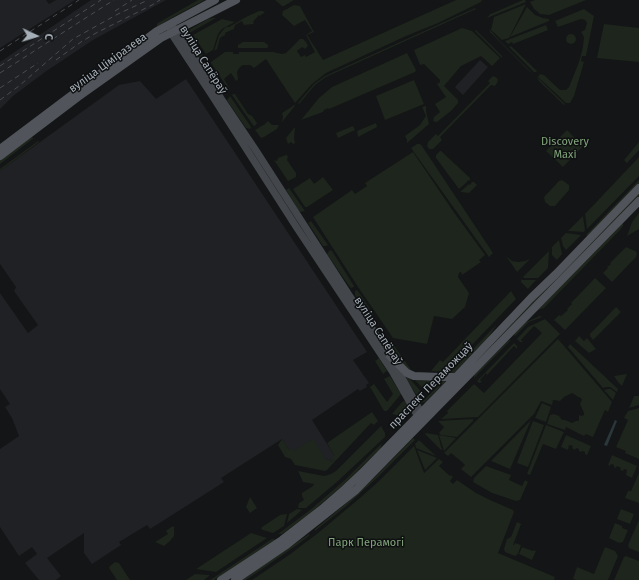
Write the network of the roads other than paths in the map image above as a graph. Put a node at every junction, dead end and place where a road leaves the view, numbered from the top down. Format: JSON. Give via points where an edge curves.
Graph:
{"nodes":[{"id":1,"x":215,"y":0,"type":"edge"},
{"id":2,"x":236,"y":0,"type":"edge"},
{"id":3,"x":169,"y":24,"type":"junction"},
{"id":4,"x":174,"y":32,"type":"junction"},
{"id":5,"x":0,"y":149,"type":"edge"},
{"id":6,"x":0,"y":156,"type":"edge"},
{"id":7,"x":639,"y":188,"type":"edge"},
{"id":8,"x":639,"y":201,"type":"edge"},
{"id":9,"x":390,"y":356,"type":"junction"},
{"id":10,"x":456,"y":377,"type":"junction"},
{"id":11,"x":419,"y":413,"type":"junction"},
{"id":12,"x":425,"y":420,"type":"junction"},
{"id":13,"x":221,"y":580,"type":"edge"},
{"id":14,"x":235,"y":580,"type":"edge"}],
"edges":[{"from":1,"to":3,"type":"main road","name":"вуліца Ціміразева"},
{"from":2,"to":4,"type":"main road","name":"вуліца Ціміразева"},
{"from":3,"to":4,"type":"main road","name":"вуліца Сапёраў"},
{"from":3,"to":5,"type":"main road","name":"вуліца Ціміразева"},
{"from":4,"to":6,"type":"main road","name":"вуліца Ціміразева","via":[[78,97]]},
{"from":4,"to":9,"type":"main road","name":"вуліца Сапёраў","via":[[255,149]]},
{"from":4,"to":11,"type":"main road","name":"вуліца Сапёраў","via":[[221,110]]},
{"from":7,"to":10,"type":"main road","name":"праспект Пераможцаў"},
{"from":8,"to":12,"type":"main road","name":"праспект Пераможцаў"},
{"from":9,"to":10,"type":"main road","via":[[407,373],[414,376]]},
{"from":9,"to":11,"type":"main road","name":"вуліца Сапёраў"},
{"from":10,"to":11,"type":"main road","name":"праспект Пераможцаў"},
{"from":11,"to":12,"type":"main road"},
{"from":11,"to":13,"type":"main road","name":"праспект Пераможцаў","via":[[362,473],[322,509],[282,540]]},
{"from":12,"to":14,"type":"main road","name":"праспект Пераможцаў","via":[[356,490],[285,546]]}]}
